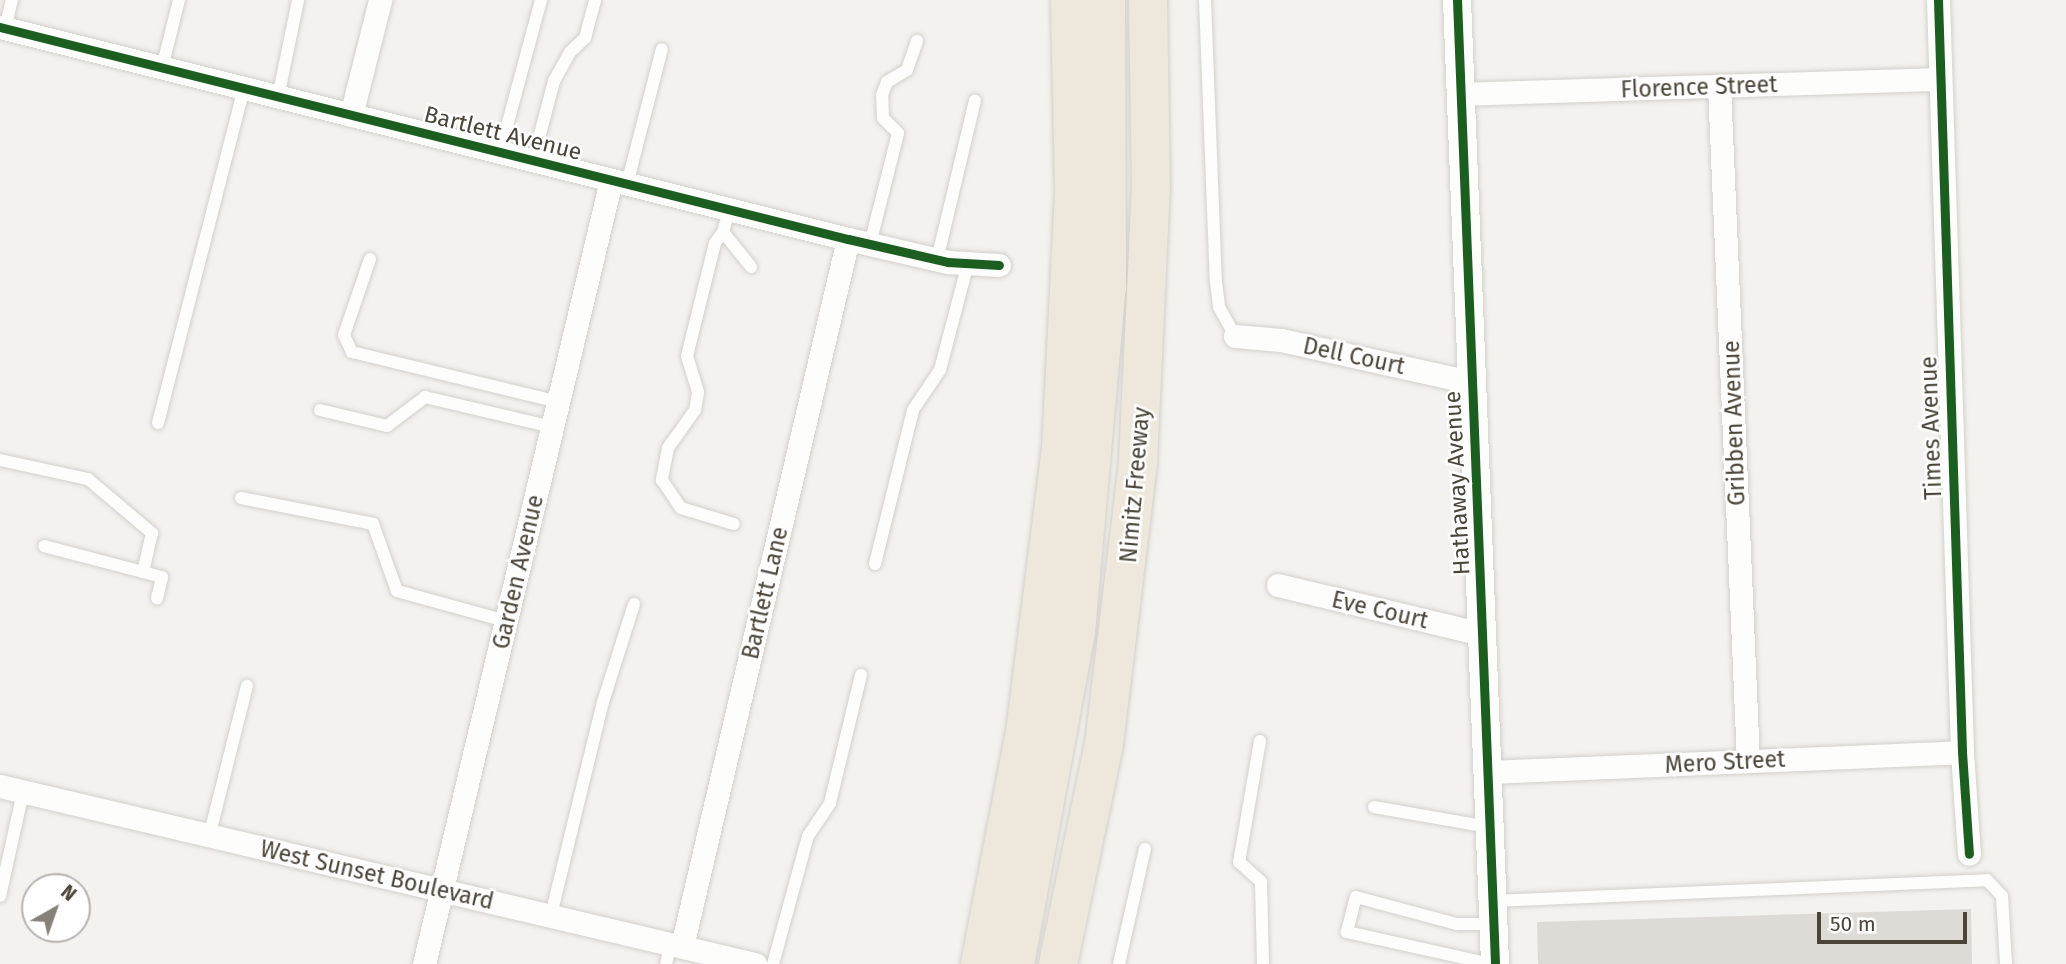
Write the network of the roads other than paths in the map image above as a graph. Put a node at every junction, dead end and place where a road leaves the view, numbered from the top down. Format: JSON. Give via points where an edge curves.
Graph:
{"nodes":[{"id":1,"x":12,"y":0,"type":"edge"},
{"id":2,"x":179,"y":0,"type":"edge"},
{"id":3,"x":298,"y":0,"type":"edge"},
{"id":4,"x":380,"y":0,"type":"edge"},
{"id":5,"x":541,"y":0,"type":"edge"},
{"id":6,"x":595,"y":0,"type":"edge"},
{"id":7,"x":1070,"y":0,"type":"edge"},
{"id":8,"x":1106,"y":0,"type":"edge"},
{"id":9,"x":1148,"y":0,"type":"edge"},
{"id":10,"x":1205,"y":0,"type":"edge"},
{"id":11,"x":1457,"y":0,"type":"edge"},
{"id":12,"x":1938,"y":0,"type":"edge"},
{"id":13,"x":2,"y":28,"type":"edge"},
{"id":14,"x":917,"y":41,"type":"dead end"},
{"id":15,"x":662,"y":49,"type":"dead end"},
{"id":16,"x":162,"y":68,"type":"junction"},
{"id":17,"x":1938,"y":79,"type":"junction"},
{"id":18,"x":1719,"y":86,"type":"junction"},
{"id":19,"x":244,"y":88,"type":"junction"},
{"id":20,"x":1460,"y":94,"type":"junction"},
{"id":21,"x":278,"y":97,"type":"junction"},
{"id":22,"x":975,"y":100,"type":"dead end"},
{"id":23,"x":351,"y":115,"type":"junction"},
{"id":24,"x":500,"y":152,"type":"junction"},
{"id":25,"x":533,"y":160,"type":"junction"},
{"id":26,"x":619,"y":182,"type":"junction"},
{"id":27,"x":729,"y":209,"type":"junction"},
{"id":28,"x":723,"y":232,"type":"junction"},
{"id":29,"x":859,"y":242,"type":"junction"},
{"id":30,"x":370,"y":259,"type":"dead end"},
{"id":31,"x":937,"y":260,"type":"junction"},
{"id":32,"x":968,"y":263,"type":"junction"},
{"id":33,"x":999,"y":265,"type":"dead end"},
{"id":34,"x":751,"y":267,"type":"dead end"},
{"id":35,"x":1235,"y":336,"type":"joint"},
{"id":36,"x":1471,"y":382,"type":"junction"},
{"id":37,"x":558,"y":402,"type":"junction"},
{"id":38,"x":320,"y":410,"type":"dead end"},
{"id":39,"x":158,"y":423,"type":"dead end"},
{"id":40,"x":552,"y":428,"type":"junction"},
{"id":41,"x":0,"y":460,"type":"edge"},
{"id":42,"x":242,"y":498,"type":"dead end"},
{"id":43,"x":734,"y":524,"type":"dead end"},
{"id":44,"x":44,"y":546,"type":"dead end"},
{"id":45,"x":875,"y":564,"type":"dead end"},
{"id":46,"x":143,"y":572,"type":"junction"},
{"id":47,"x":1278,"y":585,"type":"dead end"},
{"id":48,"x":157,"y":598,"type":"dead end"},
{"id":49,"x":634,"y":604,"type":"dead end"},
{"id":50,"x":506,"y":621,"type":"junction"},
{"id":51,"x":1482,"y":634,"type":"junction"},
{"id":52,"x":862,"y":676,"type":"dead end"},
{"id":53,"x":247,"y":686,"type":"dead end"},
{"id":54,"x":1260,"y":741,"type":"dead end"},
{"id":55,"x":1962,"y":752,"type":"junction"},
{"id":56,"x":1748,"y":761,"type":"junction"},
{"id":57,"x":1488,"y":772,"type":"junction"},
{"id":58,"x":0,"y":786,"type":"edge"},
{"id":59,"x":23,"y":792,"type":"junction"},
{"id":60,"x":1374,"y":807,"type":"dead end"},
{"id":61,"x":1490,"y":827,"type":"junction"},
{"id":62,"x":209,"y":837,"type":"junction"},
{"id":63,"x":1145,"y":849,"type":"dead end"},
{"id":64,"x":1969,"y":854,"type":"dead end"},
{"id":65,"x":442,"y":889,"type":"junction"},
{"id":66,"x":0,"y":896,"type":"edge"},
{"id":67,"x":1493,"y":913,"type":"junction"},
{"id":68,"x":551,"y":915,"type":"junction"},
{"id":69,"x":673,"y":951,"type":"edge"},
{"id":70,"x":740,"y":962,"type":"edge"},
{"id":71,"x":424,"y":964,"type":"edge"},
{"id":72,"x":773,"y":964,"type":"edge"},
{"id":73,"x":980,"y":964,"type":"edge"},
{"id":74,"x":1015,"y":964,"type":"edge"},
{"id":75,"x":1058,"y":964,"type":"edge"},
{"id":76,"x":1119,"y":964,"type":"edge"},
{"id":77,"x":1263,"y":964,"type":"edge"},
{"id":78,"x":1493,"y":964,"type":"edge"},
{"id":79,"x":2006,"y":964,"type":"edge"}],
"edges":[{"from":1,"to":13,"type":"lane"},
{"from":2,"to":16,"type":"lane"},
{"from":3,"to":21,"type":"lane"},
{"from":4,"to":23,"type":"street"},
{"from":5,"to":24,"type":"lane"},
{"from":6,"to":25,"type":"lane","via":[[585,38],[570,52],[554,81]]},
{"from":7,"to":73,"type":"highway","via":[[1074,191],[1061,449],[1026,733]]},
{"from":8,"to":74,"type":"highway","via":[[1107,287],[1076,631]]},
{"from":9,"to":75,"type":"highway","name":"Nimitz Freeway","via":[[1151,190],[1138,461],[1104,744]]},
{"from":10,"to":35,"type":"lane","via":[[1216,282],[1219,307]]},
{"from":11,"to":20,"type":"street","name":"Hathaway Avenue"},
{"from":12,"to":17,"type":"street","name":"Times Avenue"},
{"from":13,"to":16,"type":"street","name":"Bartlett Avenue"},
{"from":14,"to":29,"type":"lane","via":[[907,70],[887,82],[882,95],[883,118],[898,133]]},
{"from":15,"to":26,"type":"lane"},
{"from":16,"to":19,"type":"street","name":"Bartlett Avenue"},
{"from":17,"to":18,"type":"street","name":"Florence Street"},
{"from":17,"to":55,"type":"street","name":"Times Avenue"},
{"from":18,"to":20,"type":"street","name":"Florence Street"},
{"from":18,"to":56,"type":"street","name":"Gribben Avenue"},
{"from":19,"to":21,"type":"street","name":"Bartlett Avenue"},
{"from":19,"to":39,"type":"lane"},
{"from":20,"to":36,"type":"street","name":"Hathaway Avenue"},
{"from":21,"to":23,"type":"street","name":"Bartlett Avenue"},
{"from":22,"to":31,"type":"lane"},
{"from":23,"to":24,"type":"street","name":"Bartlett Avenue"},
{"from":24,"to":25,"type":"street","name":"Bartlett Avenue"},
{"from":25,"to":26,"type":"street","name":"Bartlett Avenue"},
{"from":26,"to":27,"type":"street","name":"Bartlett Avenue"},
{"from":26,"to":37,"type":"street","name":"Garden Avenue"},
{"from":27,"to":28,"type":"lane"},
{"from":27,"to":29,"type":"street","name":"Bartlett Avenue"},
{"from":28,"to":34,"type":"lane"},
{"from":28,"to":43,"type":"lane","via":[[715,243],[687,356],[698,392],[695,410],[668,448],[662,480],[681,508]]},
{"from":29,"to":31,"type":"street","name":"Bartlett Avenue"},
{"from":29,"to":69,"type":"street","name":"Bartlett Lane"},
{"from":30,"to":37,"type":"lane","via":[[344,335],[352,352]]},
{"from":31,"to":32,"type":"street","name":"Bartlett Avenue"},
{"from":32,"to":33,"type":"street","name":"Bartlett Avenue"},
{"from":32,"to":45,"type":"lane","via":[[940,370],[913,410]]},
{"from":35,"to":36,"type":"street","name":"Dell Court","via":[[1281,341]]},
{"from":36,"to":51,"type":"street","name":"Hathaway Avenue"},
{"from":37,"to":40,"type":"street","name":"Garden Avenue"},
{"from":38,"to":40,"type":"lane","via":[[387,426],[425,397]]},
{"from":40,"to":50,"type":"street","name":"Garden Avenue"},
{"from":41,"to":46,"type":"lane","via":[[88,479],[152,533]]},
{"from":42,"to":50,"type":"lane","via":[[373,524],[397,591]]},
{"from":44,"to":46,"type":"lane"},
{"from":46,"to":48,"type":"lane","via":[[162,578]]},
{"from":47,"to":51,"type":"street","name":"Eve Court"},
{"from":49,"to":68,"type":"lane","via":[[597,728]]},
{"from":50,"to":65,"type":"street","name":"Garden Avenue"},
{"from":51,"to":57,"type":"street","name":"Hathaway Avenue"},
{"from":52,"to":72,"type":"lane","via":[[830,803],[808,836]]},
{"from":53,"to":62,"type":"lane"},
{"from":54,"to":77,"type":"lane","via":[[1239,862],[1261,881]]},
{"from":55,"to":56,"type":"street","name":"Mero Street"},
{"from":55,"to":64,"type":"street","name":"Times Avenue"},
{"from":56,"to":57,"type":"street","name":"Mero Street"},
{"from":57,"to":61,"type":"street","name":"Hathaway Avenue"},
{"from":58,"to":59,"type":"street","name":"West Sunset Boulevard"},
{"from":59,"to":62,"type":"street","name":"West Sunset Boulevard"},
{"from":59,"to":66,"type":"lane"},
{"from":60,"to":61,"type":"lane"},
{"from":61,"to":67,"type":"street","name":"Hathaway Avenue"},
{"from":62,"to":65,"type":"street","name":"West Sunset Boulevard"},
{"from":63,"to":76,"type":"lane"},
{"from":65,"to":68,"type":"street","name":"West Sunset Boulevard"},
{"from":65,"to":71,"type":"street","name":"Garden Avenue"},
{"from":67,"to":78,"type":"street","name":"Hathaway Avenue"},
{"from":67,"to":78,"type":"lane","via":[[1457,924],[1356,897],[1347,932]]},
{"from":67,"to":79,"type":"lane","via":[[1987,880],[2002,895]]},
{"from":68,"to":69,"type":"street","name":"West Sunset Boulevard"},
{"from":69,"to":70,"type":"street","name":"West Sunset Boulevard"}]}
